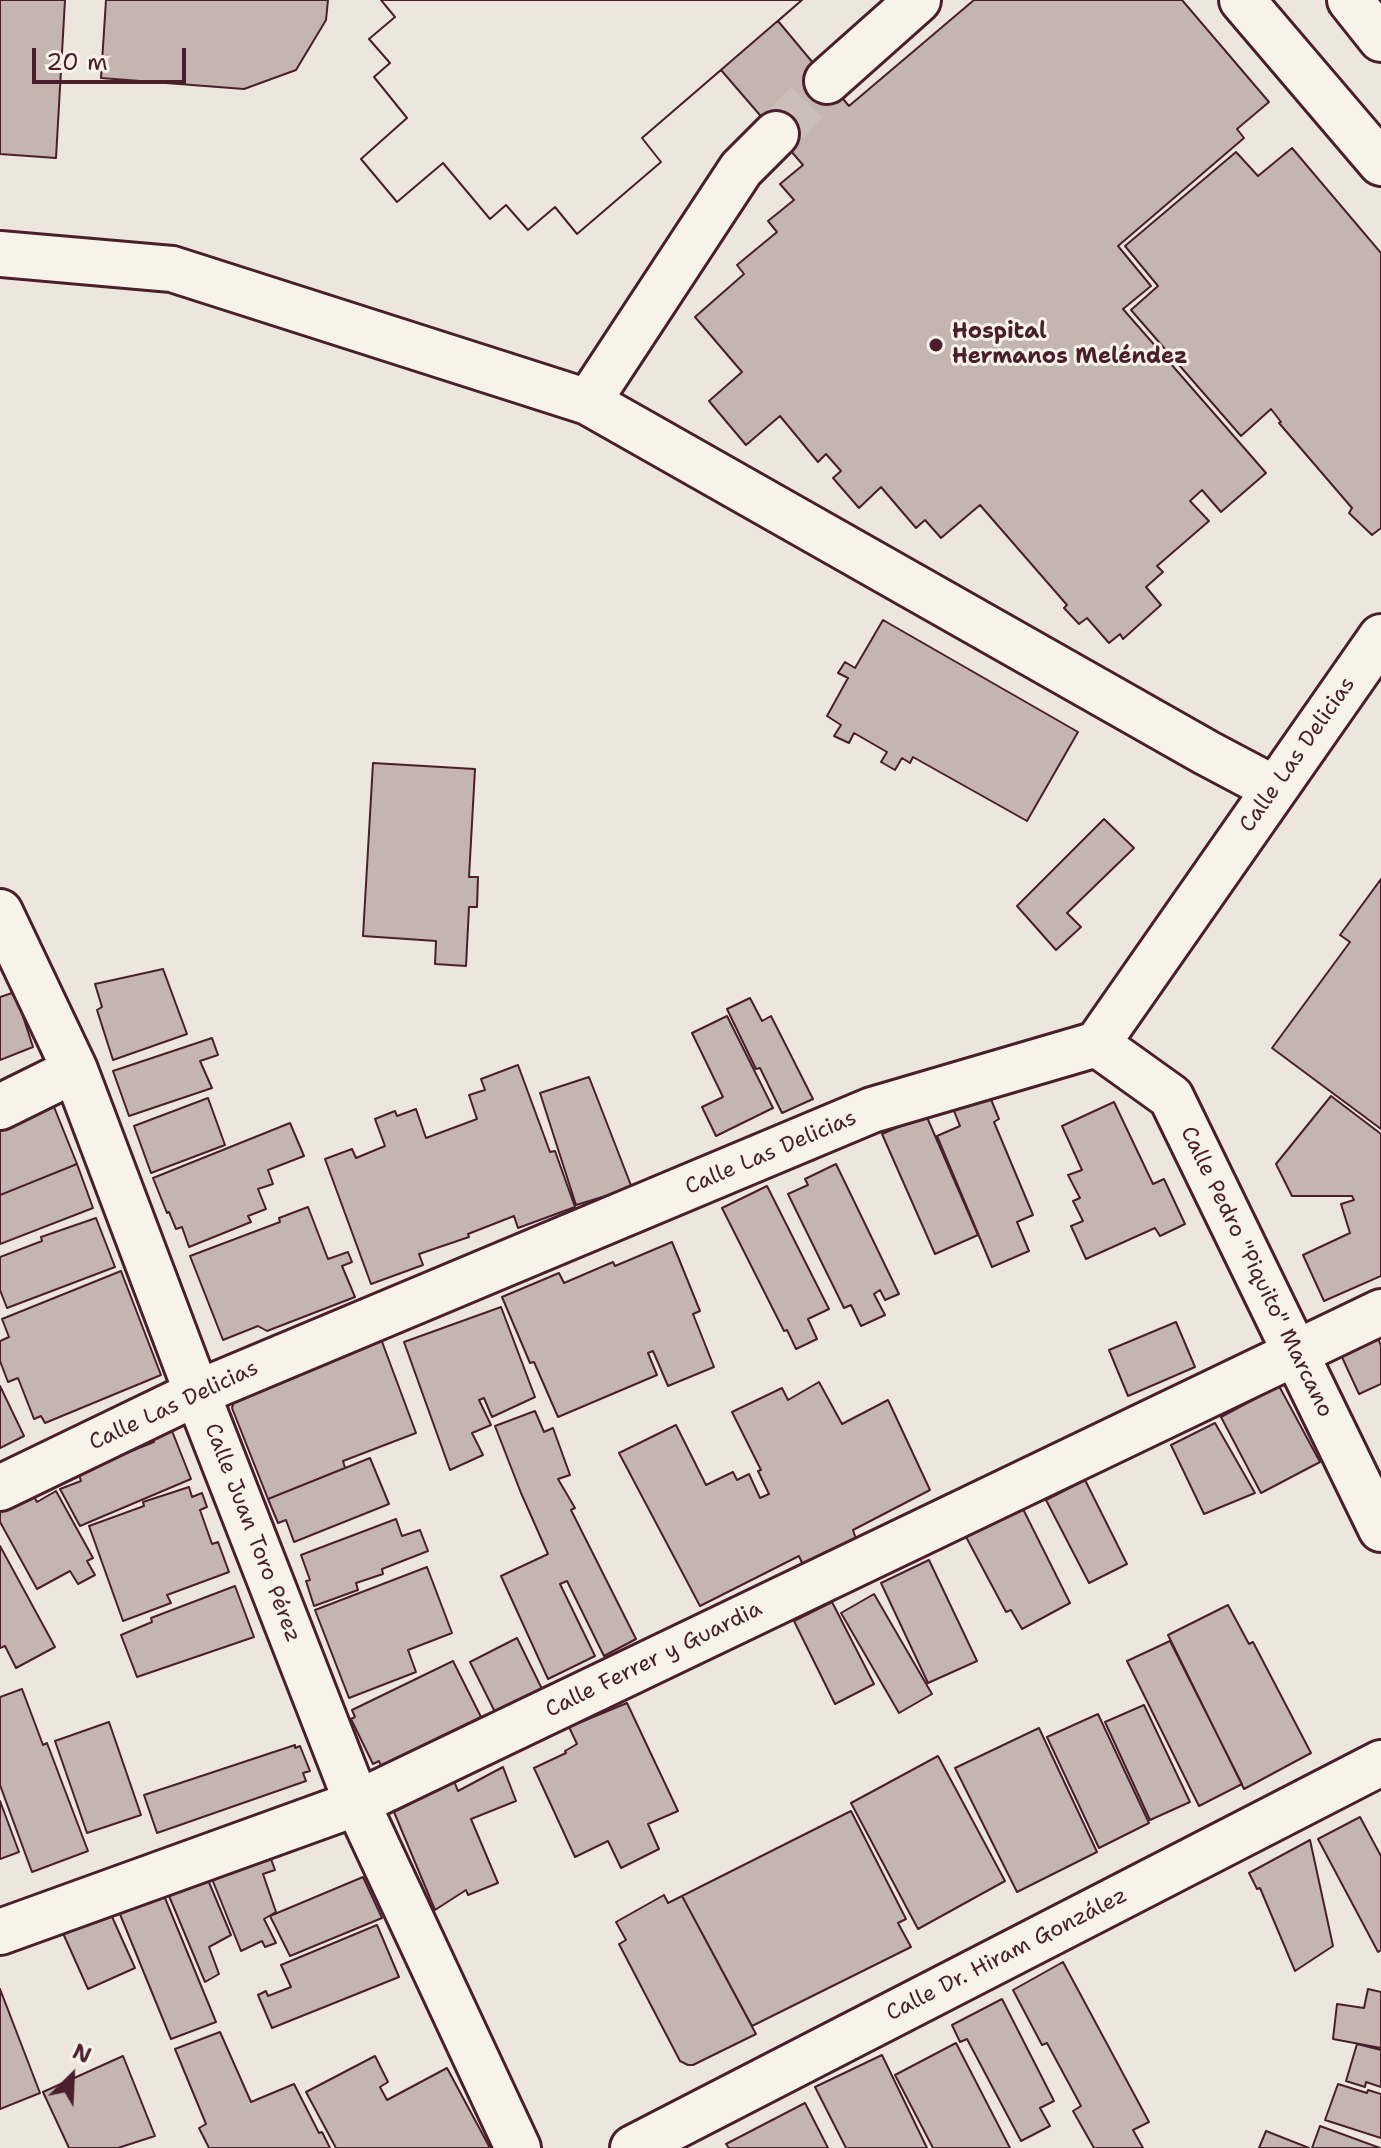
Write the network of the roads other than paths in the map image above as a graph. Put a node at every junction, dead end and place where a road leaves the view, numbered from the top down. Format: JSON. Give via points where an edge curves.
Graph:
{"nodes":[{"id":1,"x":918,"y":0,"type":"edge"},
{"id":2,"x":1242,"y":0,"type":"edge"},
{"id":3,"x":1350,"y":0,"type":"edge"},
{"id":4,"x":1381,"y":39,"type":"edge"},
{"id":5,"x":827,"y":81,"type":"tunnel mouth"},
{"id":6,"x":776,"y":134,"type":"tunnel mouth"},
{"id":7,"x":1381,"y":163,"type":"edge"},
{"id":8,"x":0,"y":254,"type":"edge"},
{"id":9,"x":588,"y":402,"type":"junction"},
{"id":10,"x":1381,"y":637,"type":"edge"},
{"id":11,"x":1275,"y":789,"type":"junction"},
{"id":12,"x":0,"y":912,"type":"edge"},
{"id":13,"x":1097,"y":1044,"type":"junction"},
{"id":14,"x":75,"y":1070,"type":"junction"},
{"id":15,"x":0,"y":1107,"type":"edge"},
{"id":16,"x":1381,"y":1312,"type":"edge"},
{"id":17,"x":1294,"y":1353,"type":"junction"},
{"id":18,"x":197,"y":1393,"type":"junction"},
{"id":19,"x":0,"y":1488,"type":"edge"},
{"id":20,"x":1381,"y":1529,"type":"edge"},
{"id":21,"x":1381,"y":1763,"type":"edge"},
{"id":22,"x":357,"y":1803,"type":"junction"},
{"id":23,"x":0,"y":1932,"type":"edge"},
{"id":24,"x":518,"y":2148,"type":"edge"},
{"id":25,"x":633,"y":2148,"type":"edge"}],
"edges":[{"from":1,"to":5,"type":"street"},
{"from":2,"to":7,"type":"street"},
{"from":3,"to":4,"type":"street"},
{"from":6,"to":9,"type":"street","via":[[741,169]]},
{"from":8,"to":9,"type":"street","via":[[172,269]]},
{"from":9,"to":11,"type":"street"},
{"from":10,"to":11,"type":"street","name":"Calle Las Delicias"},
{"from":11,"to":13,"type":"street","name":"Calle Las Delicias"},
{"from":12,"to":14,"type":"street","name":"Calle Juan Toro Pérez"},
{"from":13,"to":17,"type":"street","name":"Calle Pedro \"Piquito\" Marcano","via":[[1171,1097]]},
{"from":13,"to":18,"type":"street","name":"Calle Las Delicias","via":[[872,1110]]},
{"from":14,"to":15,"type":"street"},
{"from":14,"to":18,"type":"street","name":"Calle Juan Toro Pérez"},
{"from":16,"to":17,"type":"street","name":"Calle Ferrer y Guardia"},
{"from":17,"to":20,"type":"street","name":"Calle Pedro \"Piquito\" Marcano"},
{"from":17,"to":22,"type":"street","name":"Calle Ferrer y Guardia"},
{"from":18,"to":19,"type":"street","name":"Calle Las Delicias"},
{"from":18,"to":22,"type":"street","name":"Calle Juan Toro Pérez"},
{"from":21,"to":25,"type":"street","name":"Calle Dr. Hiram González"},
{"from":22,"to":23,"type":"street","name":"Calle Ferrer y Guardia"},
{"from":22,"to":24,"type":"street","name":"Calle Juan Toro Pérez"}]}
